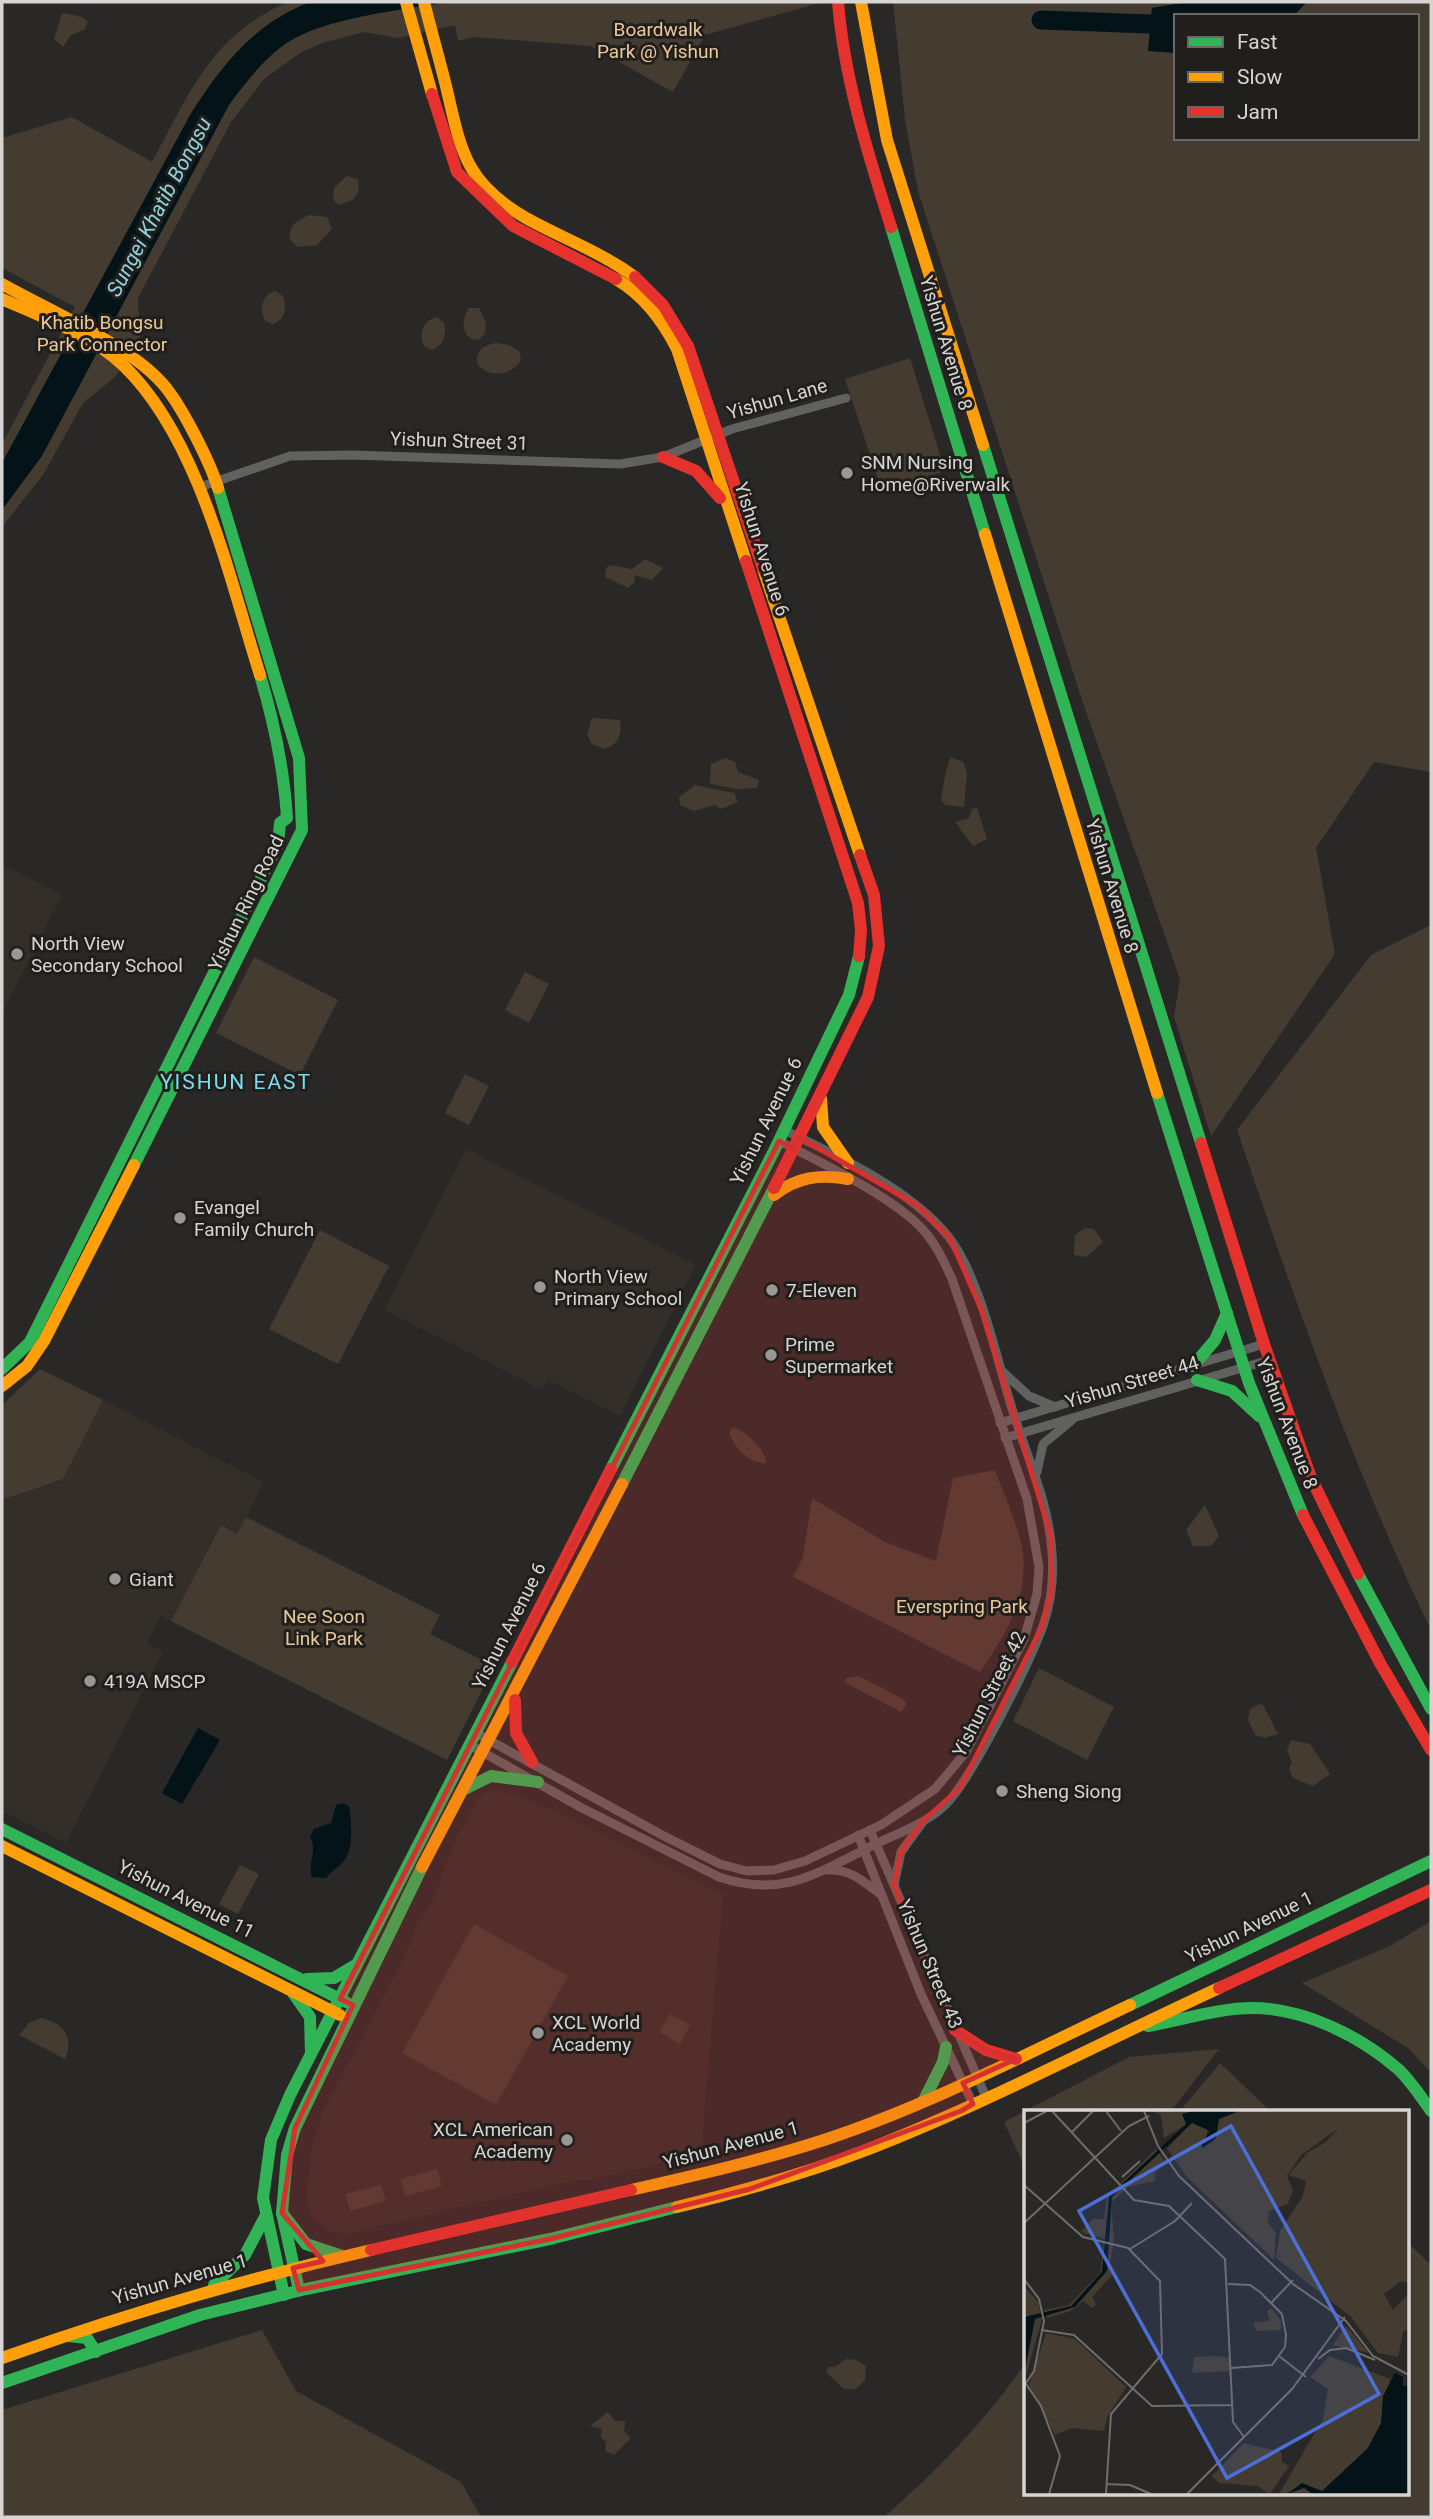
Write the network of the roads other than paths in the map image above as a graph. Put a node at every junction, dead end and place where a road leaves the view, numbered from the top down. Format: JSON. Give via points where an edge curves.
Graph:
{"nodes":[{"id":1,"x":406,"y":2,"type":"edge"},
{"id":2,"x":838,"y":2,"type":"edge"},
{"id":3,"x":861,"y":2,"type":"edge"},
{"id":4,"x":425,"y":8,"type":"edge"},
{"id":5,"x":2,"y":284,"type":"edge"},
{"id":6,"x":2,"y":299,"type":"edge"},
{"id":7,"x":111,"y":350,"type":"junction"},
{"id":8,"x":846,"y":397,"type":"dead end"},
{"id":9,"x":193,"y":434,"type":"junction"},
{"id":10,"x":712,"y":437,"type":"junction"},
{"id":11,"x":179,"y":440,"type":"junction"},
{"id":12,"x":663,"y":457,"type":"junction"},
{"id":13,"x":216,"y":482,"type":"junction"},
{"id":14,"x":200,"y":487,"type":"junction"},
{"id":15,"x":729,"y":509,"type":"junction"},
{"id":16,"x":801,"y":681,"type":"junction"},
{"id":17,"x":785,"y":685,"type":"junction"},
{"id":18,"x":287,"y":818,"type":"junction"},
{"id":19,"x":300,"y":822,"type":"junction"},
{"id":20,"x":281,"y":838,"type":"junction"},
{"id":21,"x":297,"y":840,"type":"junction"},
{"id":22,"x":823,"y":1088,"type":"junction"},
{"id":23,"x":781,"y":1136,"type":"junction"},
{"id":24,"x":796,"y":1143,"type":"junction"},
{"id":25,"x":127,"y":1161,"type":"junction"},
{"id":26,"x":848,"y":1163,"type":"junction"},
{"id":27,"x":848,"y":1179,"type":"junction"},
{"id":28,"x":769,"y":1199,"type":"junction"},
{"id":29,"x":1227,"y":1313,"type":"junction"},
{"id":30,"x":1264,"y":1344,"type":"junction"},
{"id":31,"x":1239,"y":1351,"type":"junction"},
{"id":32,"x":1269,"y":1360,"type":"junction"},
{"id":33,"x":1194,"y":1366,"type":"junction"},
{"id":34,"x":1244,"y":1366,"type":"junction"},
{"id":35,"x":1000,"y":1368,"type":"junction"},
{"id":36,"x":2,"y":1370,"type":"edge"},
{"id":37,"x":1197,"y":1380,"type":"junction"},
{"id":38,"x":2,"y":1386,"type":"edge"},
{"id":39,"x":1056,"y":1407,"type":"junction"},
{"id":40,"x":1076,"y":1417,"type":"junction"},
{"id":41,"x":1016,"y":1419,"type":"junction"},
{"id":42,"x":1265,"y":1422,"type":"junction"},
{"id":43,"x":1000,"y":1423,"type":"junction"},
{"id":44,"x":1020,"y":1433,"type":"junction"},
{"id":45,"x":1005,"y":1438,"type":"junction"},
{"id":46,"x":1036,"y":1478,"type":"junction"},
{"id":47,"x":560,"y":1607,"type":"junction"},
{"id":48,"x":528,"y":1632,"type":"junction"},
{"id":49,"x":518,"y":1686,"type":"junction"},
{"id":50,"x":1431,"y":1709,"type":"edge"},
{"id":51,"x":473,"y":1739,"type":"junction"},
{"id":52,"x":487,"y":1746,"type":"junction"},
{"id":53,"x":1431,"y":1750,"type":"edge"},
{"id":54,"x":532,"y":1762,"type":"junction"},
{"id":55,"x":538,"y":1782,"type":"junction"},
{"id":56,"x":460,"y":1793,"type":"junction"},
{"id":57,"x":923,"y":1821,"type":"junction"},
{"id":58,"x":2,"y":1829,"type":"edge"},
{"id":59,"x":870,"y":1830,"type":"junction"},
{"id":60,"x":858,"y":1835,"type":"junction"},
{"id":61,"x":876,"y":1843,"type":"junction"},
{"id":62,"x":2,"y":1846,"type":"edge"},
{"id":63,"x":863,"y":1850,"type":"junction"},
{"id":64,"x":1430,"y":1860,"type":"edge"},
{"id":65,"x":821,"y":1871,"type":"junction"},
{"id":66,"x":894,"y":1885,"type":"junction"},
{"id":67,"x":1431,"y":1890,"type":"edge"},
{"id":68,"x":881,"y":1895,"type":"junction"},
{"id":69,"x":256,"y":1956,"type":"junction"},
{"id":70,"x":360,"y":1961,"type":"junction"},
{"id":71,"x":250,"y":1968,"type":"junction"},
{"id":72,"x":303,"y":1979,"type":"junction"},
{"id":73,"x":290,"y":1989,"type":"junction"},
{"id":74,"x":340,"y":1999,"type":"junction"},
{"id":75,"x":334,"y":2012,"type":"junction"},
{"id":76,"x":350,"y":2012,"type":"junction"},
{"id":77,"x":1129,"y":2029,"type":"junction"},
{"id":78,"x":955,"y":2030,"type":"junction"},
{"id":79,"x":946,"y":2047,"type":"junction"},
{"id":80,"x":311,"y":2054,"type":"junction"},
{"id":81,"x":1016,"y":2059,"type":"junction"},
{"id":82,"x":976,"y":2078,"type":"junction"},
{"id":83,"x":963,"y":2084,"type":"junction"},
{"id":84,"x":986,"y":2097,"type":"junction"},
{"id":85,"x":924,"y":2100,"type":"junction"},
{"id":86,"x":973,"y":2104,"type":"junction"},
{"id":87,"x":1431,"y":2111,"type":"edge"},
{"id":88,"x":282,"y":2213,"type":"junction"},
{"id":89,"x":265,"y":2217,"type":"junction"},
{"id":90,"x":346,"y":2258,"type":"junction"},
{"id":91,"x":293,"y":2268,"type":"junction"},
{"id":92,"x":278,"y":2271,"type":"junction"},
{"id":93,"x":207,"y":2290,"type":"junction"},
{"id":94,"x":299,"y":2290,"type":"junction"},
{"id":95,"x":284,"y":2295,"type":"junction"},
{"id":96,"x":65,"y":2336,"type":"junction"},
{"id":97,"x":96,"y":2352,"type":"junction"},
{"id":98,"x":2,"y":2358,"type":"edge"},
{"id":99,"x":2,"y":2383,"type":"edge"}],
"edges":[{"from":1,"to":10,"type":"main road","name":"Yishun Avenue 6","via":[[457,172],[513,226],[619,281],[655,313],[677,349]]},
{"from":2,"to":29,"type":"main road","name":"Yishun Avenue 8","via":[[867,150]]},
{"from":3,"to":30,"type":"main road","name":"Yishun Avenue 8","via":[[887,140]]},
{"from":4,"to":10,"type":"main road","name":"Yishun Avenue 6","via":[[454,133],[470,169],[503,206],[626,270],[646,286],[676,322],[688,346]]},
{"from":5,"to":7,"type":"main road","name":"Yishun Ring Road","via":[[76,324]]},
{"from":6,"to":7,"type":"main road","name":"Yishun Ring Road"},
{"from":7,"to":9,"type":"main road","name":"Yishun Ring Road","via":[[163,383]]},
{"from":7,"to":11,"type":"main road","name":"Yishun Ring Road","via":[[155,399]]},
{"from":8,"to":10,"type":"street","name":"Yishun Lane"},
{"from":9,"to":11,"type":"main road"},
{"from":9,"to":13,"type":"main road","name":"Yishun Ring Road"},
{"from":10,"to":12,"type":"street","name":"Yishun Street 31"},
{"from":10,"to":15,"type":"main road","name":"Yishun Avenue 6"},
{"from":10,"to":16,"type":"main road","name":"Yishun Avenue 6"},
{"from":11,"to":14,"type":"main road","name":"Yishun Ring Road"},
{"from":12,"to":13,"type":"street","name":"Yishun Street 31","via":[[620,464],[290,456]]},
{"from":12,"to":15,"type":"main road","via":[[697,469]]},
{"from":13,"to":14,"type":"street","name":"Yishun Street 31"},
{"from":13,"to":19,"type":"main road","name":"Yishun Ring Road","via":[[299,758]]},
{"from":14,"to":18,"type":"main road","name":"Yishun Ring Road","via":[[278,743]]},
{"from":15,"to":17,"type":"main road","name":"Yishun Avenue 6"},
{"from":16,"to":17,"type":"main road"},
{"from":16,"to":22,"type":"main road","name":"Yishun Avenue 6","via":[[874,895],[879,932],[868,997]]},
{"from":17,"to":23,"type":"main road","name":"Yishun Avenue 6","via":[[858,904],[861,930],[858,966],[849,995]]},
{"from":18,"to":19,"type":"main road"},
{"from":18,"to":20,"type":"main road","name":"Yishun Ring Road","via":[[278,827]]},
{"from":19,"to":21,"type":"main road","name":"Yishun Ring Road","via":[[302,833]]},
{"from":20,"to":21,"type":"main road"},
{"from":20,"to":25,"type":"main road","name":"Yishun Ring Road"},
{"from":21,"to":25,"type":"main road","name":"Yishun Ring Road","via":[[258,924]]},
{"from":22,"to":24,"type":"main road","name":"Yishun Avenue 6"},
{"from":22,"to":26,"type":"main road","via":[[822,1131]]},
{"from":23,"to":24,"type":"street","name":"Yishun Street 42"},
{"from":23,"to":48,"type":"main road","name":"Yishun Avenue 6"},
{"from":24,"to":26,"type":"street","name":"Yishun Street 42"},
{"from":24,"to":27,"type":"street","name":"Yishun Street 42"},
{"from":24,"to":28,"type":"main road","name":"Yishun Avenue 6"},
{"from":25,"to":36,"type":"main road","name":"Yishun Ring Road","via":[[30,1342]]},
{"from":25,"to":38,"type":"main road","name":"Yishun Ring Road","via":[[44,1341],[27,1366]]},
{"from":26,"to":35,"type":"street","name":"Yishun Street 42","via":[[917,1205],[950,1238],[962,1259]]},
{"from":27,"to":28,"type":"main road","via":[[813,1175],[788,1183]]},
{"from":27,"to":43,"type":"street","name":"Yishun Street 42","via":[[903,1212],[939,1253]]},
{"from":28,"to":47,"type":"main road","name":"Yishun Avenue 6"},
{"from":29,"to":31,"type":"main road","name":"Yishun Avenue 8"},
{"from":29,"to":33,"type":"main road","via":[[1215,1340]]},
{"from":30,"to":31,"type":"street","name":"Yishun Street 44"},
{"from":30,"to":32,"type":"main road","name":"Yishun Avenue 8"},
{"from":31,"to":33,"type":"street","name":"Yishun Street 44"},
{"from":31,"to":34,"type":"main road","name":"Yishun Avenue 8"},
{"from":32,"to":34,"type":"street","name":"Yishun Street 44"},
{"from":32,"to":50,"type":"main road","name":"Yishun Avenue 8","via":[[1311,1478]]},
{"from":33,"to":39,"type":"street","name":"Yishun Street 44"},
{"from":34,"to":37,"type":"street","name":"Yishun Street 44"},
{"from":34,"to":42,"type":"main road","name":"Yishun Avenue 8"},
{"from":35,"to":39,"type":"street","via":[[1029,1396]]},
{"from":35,"to":41,"type":"street","name":"Yishun Street 42"},
{"from":37,"to":40,"type":"street","name":"Yishun Street 44"},
{"from":37,"to":42,"type":"main road","via":[[1231,1389]]},
{"from":39,"to":41,"type":"street","name":"Yishun Street 44"},
{"from":40,"to":44,"type":"street","name":"Yishun Street 44"},
{"from":40,"to":46,"type":"street","via":[[1043,1444]]},
{"from":41,"to":43,"type":"street","name":"Yishun Street 44"},
{"from":41,"to":44,"type":"street","name":"Yishun Street 42"},
{"from":42,"to":53,"type":"main road","name":"Yishun Avenue 8","via":[[1301,1512]]},
{"from":43,"to":45,"type":"street","name":"Yishun Street 42"},
{"from":44,"to":45,"type":"street","name":"Yishun Street 44"},
{"from":44,"to":46,"type":"street","name":"Yishun Street 42"},
{"from":45,"to":59,"type":"street","name":"Yishun Street 42","via":[[1034,1531],[1039,1567],[1032,1616],[966,1752],[952,1771],[913,1806]]},
{"from":46,"to":57,"type":"street","name":"Yishun Street 42","via":[[1052,1555],[1052,1590],[1042,1628],[960,1788],[944,1807]]},
{"from":47,"to":48,"type":"main road","via":[[541,1630]]},
{"from":47,"to":49,"type":"main road","name":"Yishun Avenue 6"},
{"from":48,"to":51,"type":"main road","name":"Yishun Avenue 6"},
{"from":49,"to":52,"type":"main road","name":"Yishun Avenue 6"},
{"from":49,"to":54,"type":"main road","via":[[512,1711],[514,1727],[519,1748]]},
{"from":51,"to":52,"type":"street","name":"Yishun Street 42"},
{"from":51,"to":70,"type":"main road","name":"Yishun Avenue 6"},
{"from":52,"to":54,"type":"street","name":"Yishun Street 42"},
{"from":52,"to":55,"type":"street","name":"Yishun Street 42"},
{"from":52,"to":56,"type":"main road","name":"Yishun Avenue 6"},
{"from":54,"to":60,"type":"street","name":"Yishun Street 42","via":[[662,1836],[720,1864],[747,1871],[795,1864]]},
{"from":55,"to":56,"type":"main road","via":[[491,1776]]},
{"from":55,"to":65,"type":"street","name":"Yishun Street 42","via":[[741,1885],[779,1887]]},
{"from":56,"to":76,"type":"main road","name":"Yishun Avenue 6"},
{"from":57,"to":61,"type":"street","name":"Yishun Street 42"},
{"from":57,"to":66,"type":"street","via":[[901,1852]]},
{"from":58,"to":69,"type":"main road","name":"Yishun Avenue 11"},
{"from":59,"to":60,"type":"street","name":"Yishun Street 42"},
{"from":59,"to":61,"type":"street","name":"Yishun Street 43"},
{"from":60,"to":63,"type":"street","name":"Yishun Street 43"},
{"from":61,"to":63,"type":"street","name":"Yishun Street 42"},
{"from":61,"to":66,"type":"street","name":"Yishun Street 43"},
{"from":62,"to":71,"type":"main road","name":"Yishun Avenue 11"},
{"from":63,"to":65,"type":"street","name":"Yishun Street 42"},
{"from":63,"to":68,"type":"street","name":"Yishun Street 43"},
{"from":64,"to":81,"type":"main road","name":"Yishun Avenue 1"},
{"from":65,"to":68,"type":"street","via":[[856,1875]]},
{"from":66,"to":78,"type":"street","name":"Yishun Street 43"},
{"from":67,"to":77,"type":"main road"},
{"from":68,"to":79,"type":"street","name":"Yishun Street 43"},
{"from":69,"to":71,"type":"main road"},
{"from":69,"to":72,"type":"main road","name":"Yishun Avenue 11"},
{"from":70,"to":72,"type":"main road","via":[[334,1978]]},
{"from":70,"to":74,"type":"main road","name":"Yishun Avenue 6"},
{"from":71,"to":73,"type":"main road","name":"Yishun Avenue 11"},
{"from":72,"to":74,"type":"main road","name":"Yishun Avenue 11"},
{"from":73,"to":75,"type":"main road","name":"Yishun Avenue 11"},
{"from":73,"to":80,"type":"main road","via":[[310,2017]]},
{"from":74,"to":75,"type":"main road","name":"Yishun Avenue 6"},
{"from":74,"to":76,"type":"main road","name":"Yishun Avenue 11"},
{"from":75,"to":76,"type":"main road","name":"Yishun Avenue 11"},
{"from":75,"to":80,"type":"main road","name":"Yishun Avenue 6"},
{"from":76,"to":88,"type":"main road","name":"Yishun Avenue 6","via":[[295,2127],[287,2155]]},
{"from":77,"to":84,"type":"main road"},
{"from":77,"to":87,"type":"main road","via":[[1254,2008],[1306,2015],[1399,2070]]},
{"from":78,"to":81,"type":"main road","via":[[986,2050]]},
{"from":78,"to":82,"type":"street","name":"Yishun Street 43"},
{"from":79,"to":83,"type":"street","name":"Yishun Street 43"},
{"from":79,"to":85,"type":"main road"},
{"from":80,"to":89,"type":"main road","name":"Yishun Avenue 6","via":[[271,2140]]},
{"from":81,"to":82,"type":"main road","name":"Yishun Avenue 1"},
{"from":82,"to":83,"type":"main road","name":"Yishun Avenue 1"},
{"from":82,"to":84,"type":"street","name":"Yishun Street 43"},
{"from":83,"to":85,"type":"main road","name":"Yishun Avenue 1"},
{"from":83,"to":86,"type":"street","name":"Yishun Street 43"},
{"from":84,"to":86,"type":"main road"},
{"from":85,"to":90,"type":"main road","name":"Yishun Avenue 1","via":[[829,2138],[737,2166]]},
{"from":86,"to":94,"type":"main road","via":[[859,2152],[750,2189],[550,2239]]},
{"from":88,"to":90,"type":"main road","via":[[306,2244]]},
{"from":88,"to":91,"type":"main road","name":"Yishun Avenue 6"},
{"from":89,"to":92,"type":"main road","name":"Yishun Avenue 6"},
{"from":89,"to":93,"type":"main road","via":[[240,2264]]},
{"from":90,"to":91,"type":"main road","name":"Yishun Avenue 1"},
{"from":91,"to":92,"type":"main road","name":"Yishun Avenue 1"},
{"from":91,"to":94,"type":"main road","name":"Yishun Avenue 6"},
{"from":92,"to":93,"type":"main road","name":"Yishun Avenue 1"},
{"from":92,"to":95,"type":"main road","name":"Yishun Avenue 6"},
{"from":93,"to":96,"type":"main road","name":"Yishun Avenue 1"},
{"from":94,"to":95,"type":"main road"},
{"from":95,"to":97,"type":"main road","via":[[200,2315]]},
{"from":96,"to":97,"type":"main road","via":[[85,2336]]},
{"from":96,"to":98,"type":"main road","name":"Yishun Avenue 1"},
{"from":97,"to":99,"type":"main road"}]}
